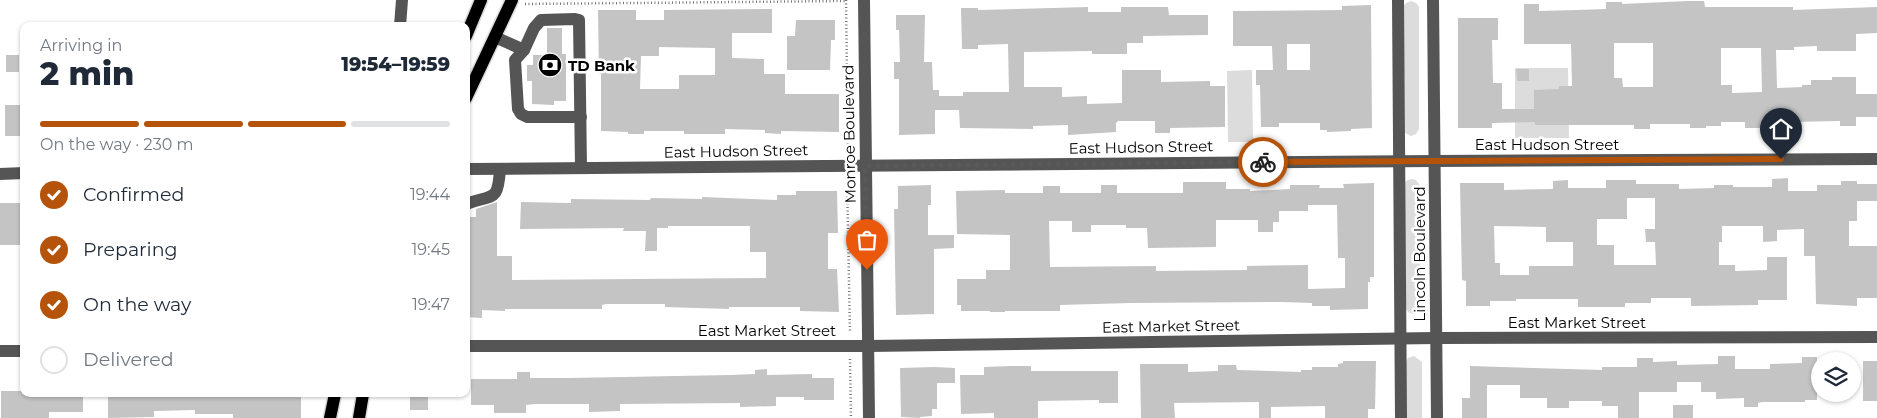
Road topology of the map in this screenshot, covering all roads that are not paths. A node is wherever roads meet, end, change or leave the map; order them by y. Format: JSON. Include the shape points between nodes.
{"nodes":[{"id":1,"x":402,"y":0,"type":"edge"},
{"id":2,"x":481,"y":0,"type":"edge"},
{"id":3,"x":512,"y":0,"type":"edge"},
{"id":4,"x":864,"y":0,"type":"edge"},
{"id":5,"x":1398,"y":0,"type":"edge"},
{"id":6,"x":1433,"y":0,"type":"edge"},
{"id":7,"x":400,"y":22,"type":"edge"},
{"id":8,"x":470,"y":26,"type":"edge"},
{"id":9,"x":494,"y":37,"type":"junction"},
{"id":10,"x":524,"y":50,"type":"junction"},
{"id":11,"x":470,"y":89,"type":"edge"},
{"id":12,"x":581,"y":117,"type":"junction"},
{"id":13,"x":1877,"y":159,"type":"edge"},
{"id":14,"x":1434,"y":160,"type":"junction"},
{"id":15,"x":1398,"y":161,"type":"junction"},
{"id":16,"x":865,"y":166,"type":"junction"},
{"id":17,"x":581,"y":168,"type":"junction"},
{"id":18,"x":470,"y":169,"type":"edge"},
{"id":19,"x":500,"y":169,"type":"junction"},
{"id":20,"x":0,"y":174,"type":"edge"},
{"id":21,"x":20,"y":174,"type":"edge"},
{"id":22,"x":470,"y":203,"type":"edge"},
{"id":23,"x":1877,"y":337,"type":"edge"},
{"id":24,"x":1436,"y":338,"type":"junction"},
{"id":25,"x":1400,"y":339,"type":"junction"},
{"id":26,"x":470,"y":346,"type":"edge"},
{"id":27,"x":868,"y":346,"type":"junction"},
{"id":28,"x":20,"y":350,"type":"edge"},
{"id":29,"x":0,"y":351,"type":"edge"},
{"id":30,"x":334,"y":397,"type":"edge"},
{"id":31,"x":362,"y":397,"type":"edge"},
{"id":32,"x":330,"y":418,"type":"edge"},
{"id":33,"x":359,"y":418,"type":"edge"},
{"id":34,"x":869,"y":418,"type":"edge"},
{"id":35,"x":1401,"y":418,"type":"edge"},
{"id":36,"x":1437,"y":418,"type":"edge"}],
"edges":[{"from":1,"to":7,"type":"street"},
{"from":2,"to":8,"type":"main road"},
{"from":3,"to":9,"type":"main road"},
{"from":4,"to":16,"type":"street","name":"Monroe Boulevard"},
{"from":5,"to":15,"type":"street","name":"Lincoln Boulevard"},
{"from":6,"to":14,"type":"street","name":"Lincoln Boulevard"},
{"from":9,"to":10,"type":"street"},
{"from":9,"to":11,"type":"main road"},
{"from":10,"to":12,"type":"street","via":[[515,60],[521,114],[527,117]]},
{"from":10,"to":12,"type":"street","via":[[541,20],[579,20]]},
{"from":12,"to":17,"type":"street"},
{"from":13,"to":14,"type":"street","name":"East Hudson Street"},
{"from":14,"to":15,"type":"street","name":"East Hudson Street"},
{"from":14,"to":24,"type":"street","name":"Lincoln Boulevard"},
{"from":15,"to":16,"type":"street","name":"East Hudson Street"},
{"from":15,"to":25,"type":"street","name":"Lincoln Boulevard"},
{"from":16,"to":17,"type":"street","name":"East Hudson Street"},
{"from":16,"to":27,"type":"street","name":"Monroe Boulevard"},
{"from":17,"to":19,"type":"street","name":"East Hudson Street"},
{"from":18,"to":19,"type":"street","name":"East Hudson Street"},
{"from":19,"to":22,"type":"street","via":[[499,184],[494,194]]},
{"from":20,"to":21,"type":"street"},
{"from":23,"to":24,"type":"street","name":"East Market Street"},
{"from":24,"to":25,"type":"street","name":"East Market Street"},
{"from":24,"to":36,"type":"street","name":"Lincoln Boulevard"},
{"from":25,"to":27,"type":"street","name":"East Market Street"},
{"from":25,"to":35,"type":"street","name":"Lincoln Boulevard"},
{"from":26,"to":27,"type":"street","name":"East Market Street"},
{"from":27,"to":34,"type":"street","name":"Monroe Boulevard"},
{"from":28,"to":29,"type":"street"},
{"from":30,"to":32,"type":"main road"},
{"from":31,"to":33,"type":"main road"}]}
